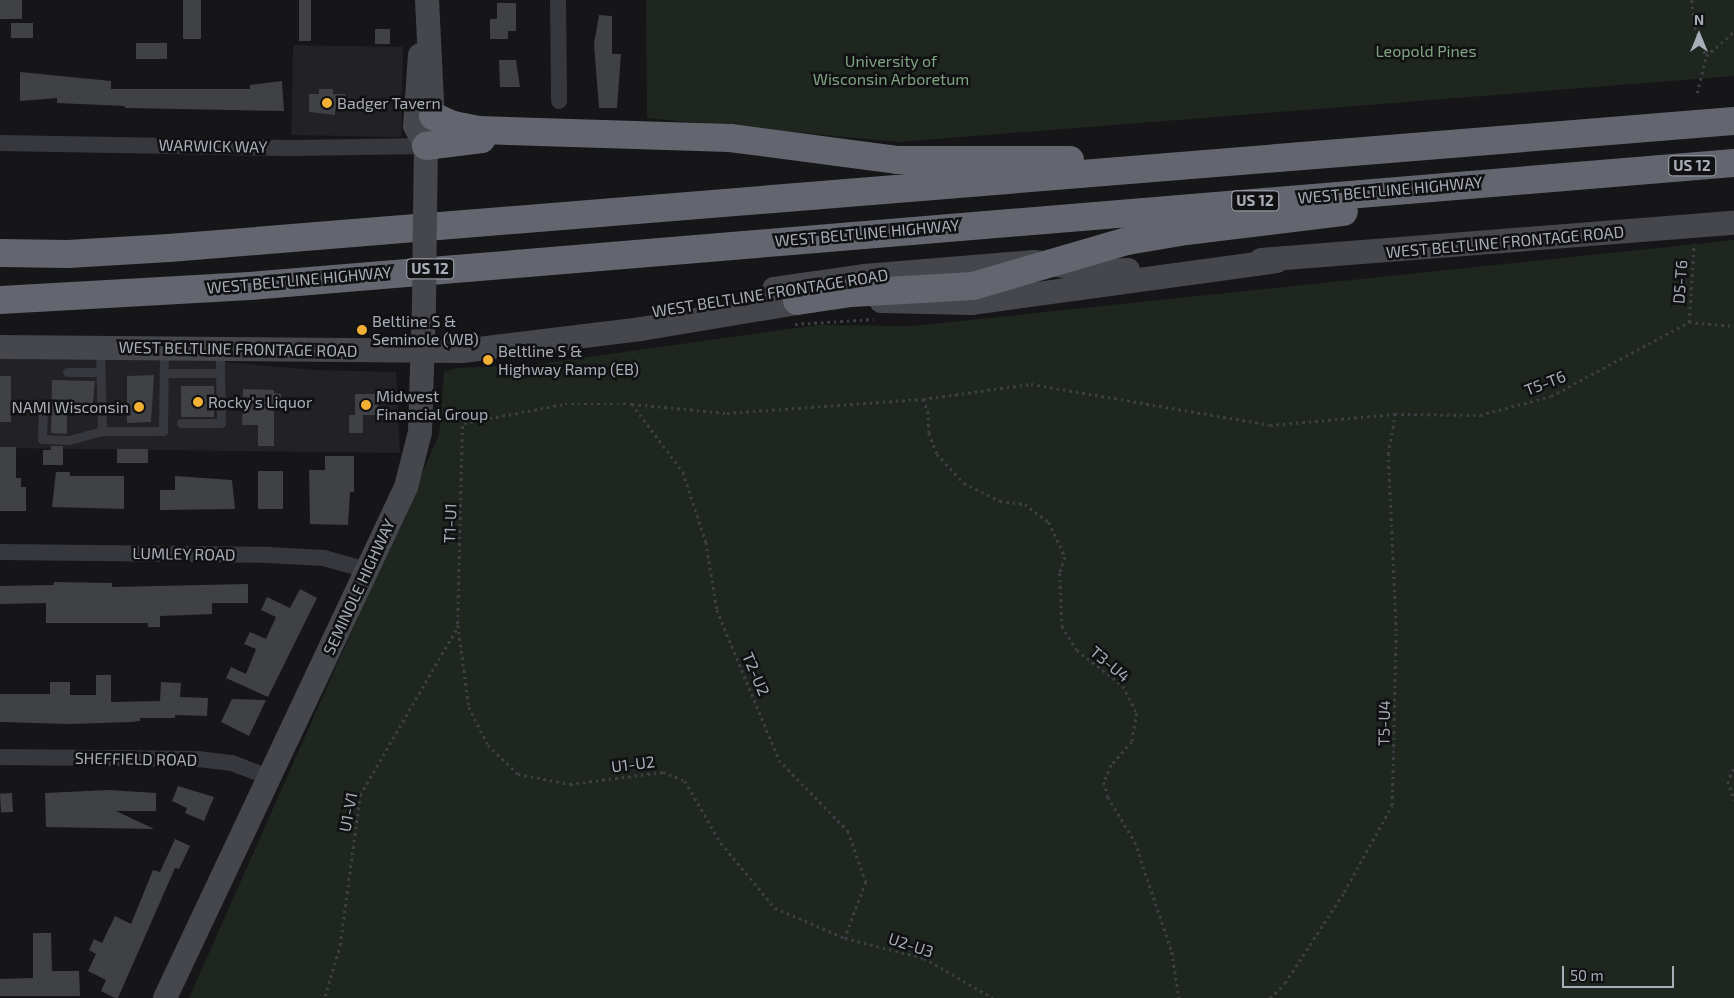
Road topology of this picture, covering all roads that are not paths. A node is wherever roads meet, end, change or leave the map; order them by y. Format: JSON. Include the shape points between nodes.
{"nodes":[{"id":1,"x":427,"y":0,"type":"edge"},
{"id":2,"x":558,"y":0,"type":"edge"},
{"id":3,"x":426,"y":37,"type":"junction"},
{"id":4,"x":559,"y":101,"type":"dead end"},
{"id":5,"x":433,"y":116,"type":"junction"},
{"id":6,"x":1734,"y":121,"type":"edge"},
{"id":7,"x":566,"y":135,"type":"junction"},
{"id":8,"x":0,"y":143,"type":"edge"},
{"id":9,"x":426,"y":146,"type":"junction"},
{"id":10,"x":1412,"y":150,"type":"junction"},
{"id":11,"x":1734,"y":162,"type":"edge"},
{"id":12,"x":1651,"y":169,"type":"junction"},
{"id":13,"x":1734,"y":223,"type":"edge"},
{"id":14,"x":0,"y":247,"type":"edge"},
{"id":15,"x":0,"y":253,"type":"edge"},
{"id":16,"x":68,"y":254,"type":"junction"},
{"id":17,"x":1276,"y":261,"type":"junction"},
{"id":18,"x":1054,"y":264,"type":"junction"},
{"id":19,"x":0,"y":300,"type":"edge"},
{"id":20,"x":794,"y":313,"type":"junction"},
{"id":21,"x":566,"y":337,"type":"junction"},
{"id":22,"x":0,"y":347,"type":"edge"},
{"id":23,"x":100,"y":348,"type":"junction"},
{"id":24,"x":164,"y":348,"type":"junction"},
{"id":25,"x":220,"y":348,"type":"junction"},
{"id":26,"x":423,"y":351,"type":"junction"},
{"id":27,"x":67,"y":372,"type":"dead end"},
{"id":28,"x":99,"y":372,"type":"junction"},
{"id":29,"x":164,"y":373,"type":"junction"},
{"id":30,"x":220,"y":373,"type":"junction"},
{"id":31,"x":43,"y":407,"type":"dead end"},
{"id":32,"x":181,"y":422,"type":"dead end"},
{"id":33,"x":102,"y":431,"type":"junction"},
{"id":34,"x":0,"y":552,"type":"edge"},
{"id":35,"x":366,"y":570,"type":"junction"},
{"id":36,"x":0,"y":757,"type":"edge"},
{"id":37,"x":269,"y":777,"type":"junction"},
{"id":38,"x":165,"y":998,"type":"edge"}],
"edges":[{"from":1,"to":3,"type":"street","name":"SEMINOLE HIGHWAY"},
{"from":2,"to":4,"type":"street"},
{"from":3,"to":5,"type":"street","name":"SEMINOLE HIGHWAY","via":[[432,69]]},
{"from":3,"to":9,"type":"street","name":"SEMINOLE HIGHWAY","via":[[418,66],[415,121],[417,132]]},
{"from":5,"to":7,"type":"highway","via":[[463,128]]},
{"from":5,"to":9,"type":"street","name":"SEMINOLE HIGHWAY"},
{"from":6,"to":10,"type":"highway","number":"US 12"},
{"from":7,"to":9,"type":"highway","via":[[458,140]]},
{"from":7,"to":10,"type":"highway","via":[[730,138],[825,152],[939,162]]},
{"from":8,"to":9,"type":"street","name":"WARWICK WAY","via":[[292,148]]},
{"from":9,"to":26,"type":"street","name":"SEMINOLE HIGHWAY","bridge":true},
{"from":10,"to":16,"type":"highway","number":"US 12"},
{"from":11,"to":12,"type":"highway","name":"WEST BELTLINE HIGHWAY","number":"US 12"},
{"from":12,"to":18,"type":"highway","via":[[1445,200],[1186,231],[1128,241]]},
{"from":12,"to":19,"type":"highway","name":"WEST BELTLINE HIGHWAY","number":"US 12","via":[[250,286]]},
{"from":13,"to":17,"type":"street","name":"WEST BELTLINE FRONTAGE ROAD"},
{"from":14,"to":16,"type":"highway"},
{"from":15,"to":16,"type":"highway","number":"US 12"},
{"from":17,"to":18,"type":"street","name":"WEST BELTLINE FRONTAGE ROAD","via":[[1238,260],[1102,271]]},
{"from":17,"to":20,"type":"street","name":"WEST BELTLINE FRONTAGE ROAD","via":[[971,303]]},
{"from":18,"to":20,"type":"highway","via":[[974,286],[852,293]]},
{"from":18,"to":21,"type":"street","name":"WEST BELTLINE FRONTAGE ROAD","via":[[1000,264],[835,279],[608,319]]},
{"from":20,"to":21,"type":"street","name":"WEST BELTLINE FRONTAGE ROAD"},
{"from":21,"to":26,"type":"street","name":"WEST BELTLINE FRONTAGE ROAD","via":[[462,351]]},
{"from":22,"to":23,"type":"street","name":"WEST BELTLINE FRONTAGE ROAD"},
{"from":23,"to":24,"type":"street","name":"WEST BELTLINE FRONTAGE ROAD"},
{"from":23,"to":28,"type":"lane"},
{"from":24,"to":25,"type":"street","name":"WEST BELTLINE FRONTAGE ROAD"},
{"from":24,"to":29,"type":"lane"},
{"from":25,"to":26,"type":"street","name":"WEST BELTLINE FRONTAGE ROAD"},
{"from":25,"to":30,"type":"lane"},
{"from":26,"to":35,"type":"street","name":"SEMINOLE HIGHWAY","via":[[420,432],[415,457],[406,487]]},
{"from":27,"to":28,"type":"lane"},
{"from":28,"to":33,"type":"lane"},
{"from":29,"to":30,"type":"lane"},
{"from":29,"to":33,"type":"lane","via":[[163,431]]},
{"from":30,"to":32,"type":"lane","via":[[221,423]]},
{"from":31,"to":33,"type":"lane","via":[[42,439],[69,440]]},
{"from":34,"to":35,"type":"street","name":"LUMLEY ROAD","via":[[268,555],[324,558]]},
{"from":35,"to":37,"type":"street","name":"SEMINOLE HIGHWAY"},
{"from":36,"to":37,"type":"street","name":"SHEFFIELD ROAD","via":[[198,759],[232,763]]},
{"from":37,"to":38,"type":"street","name":"SEMINOLE HIGHWAY"}]}
